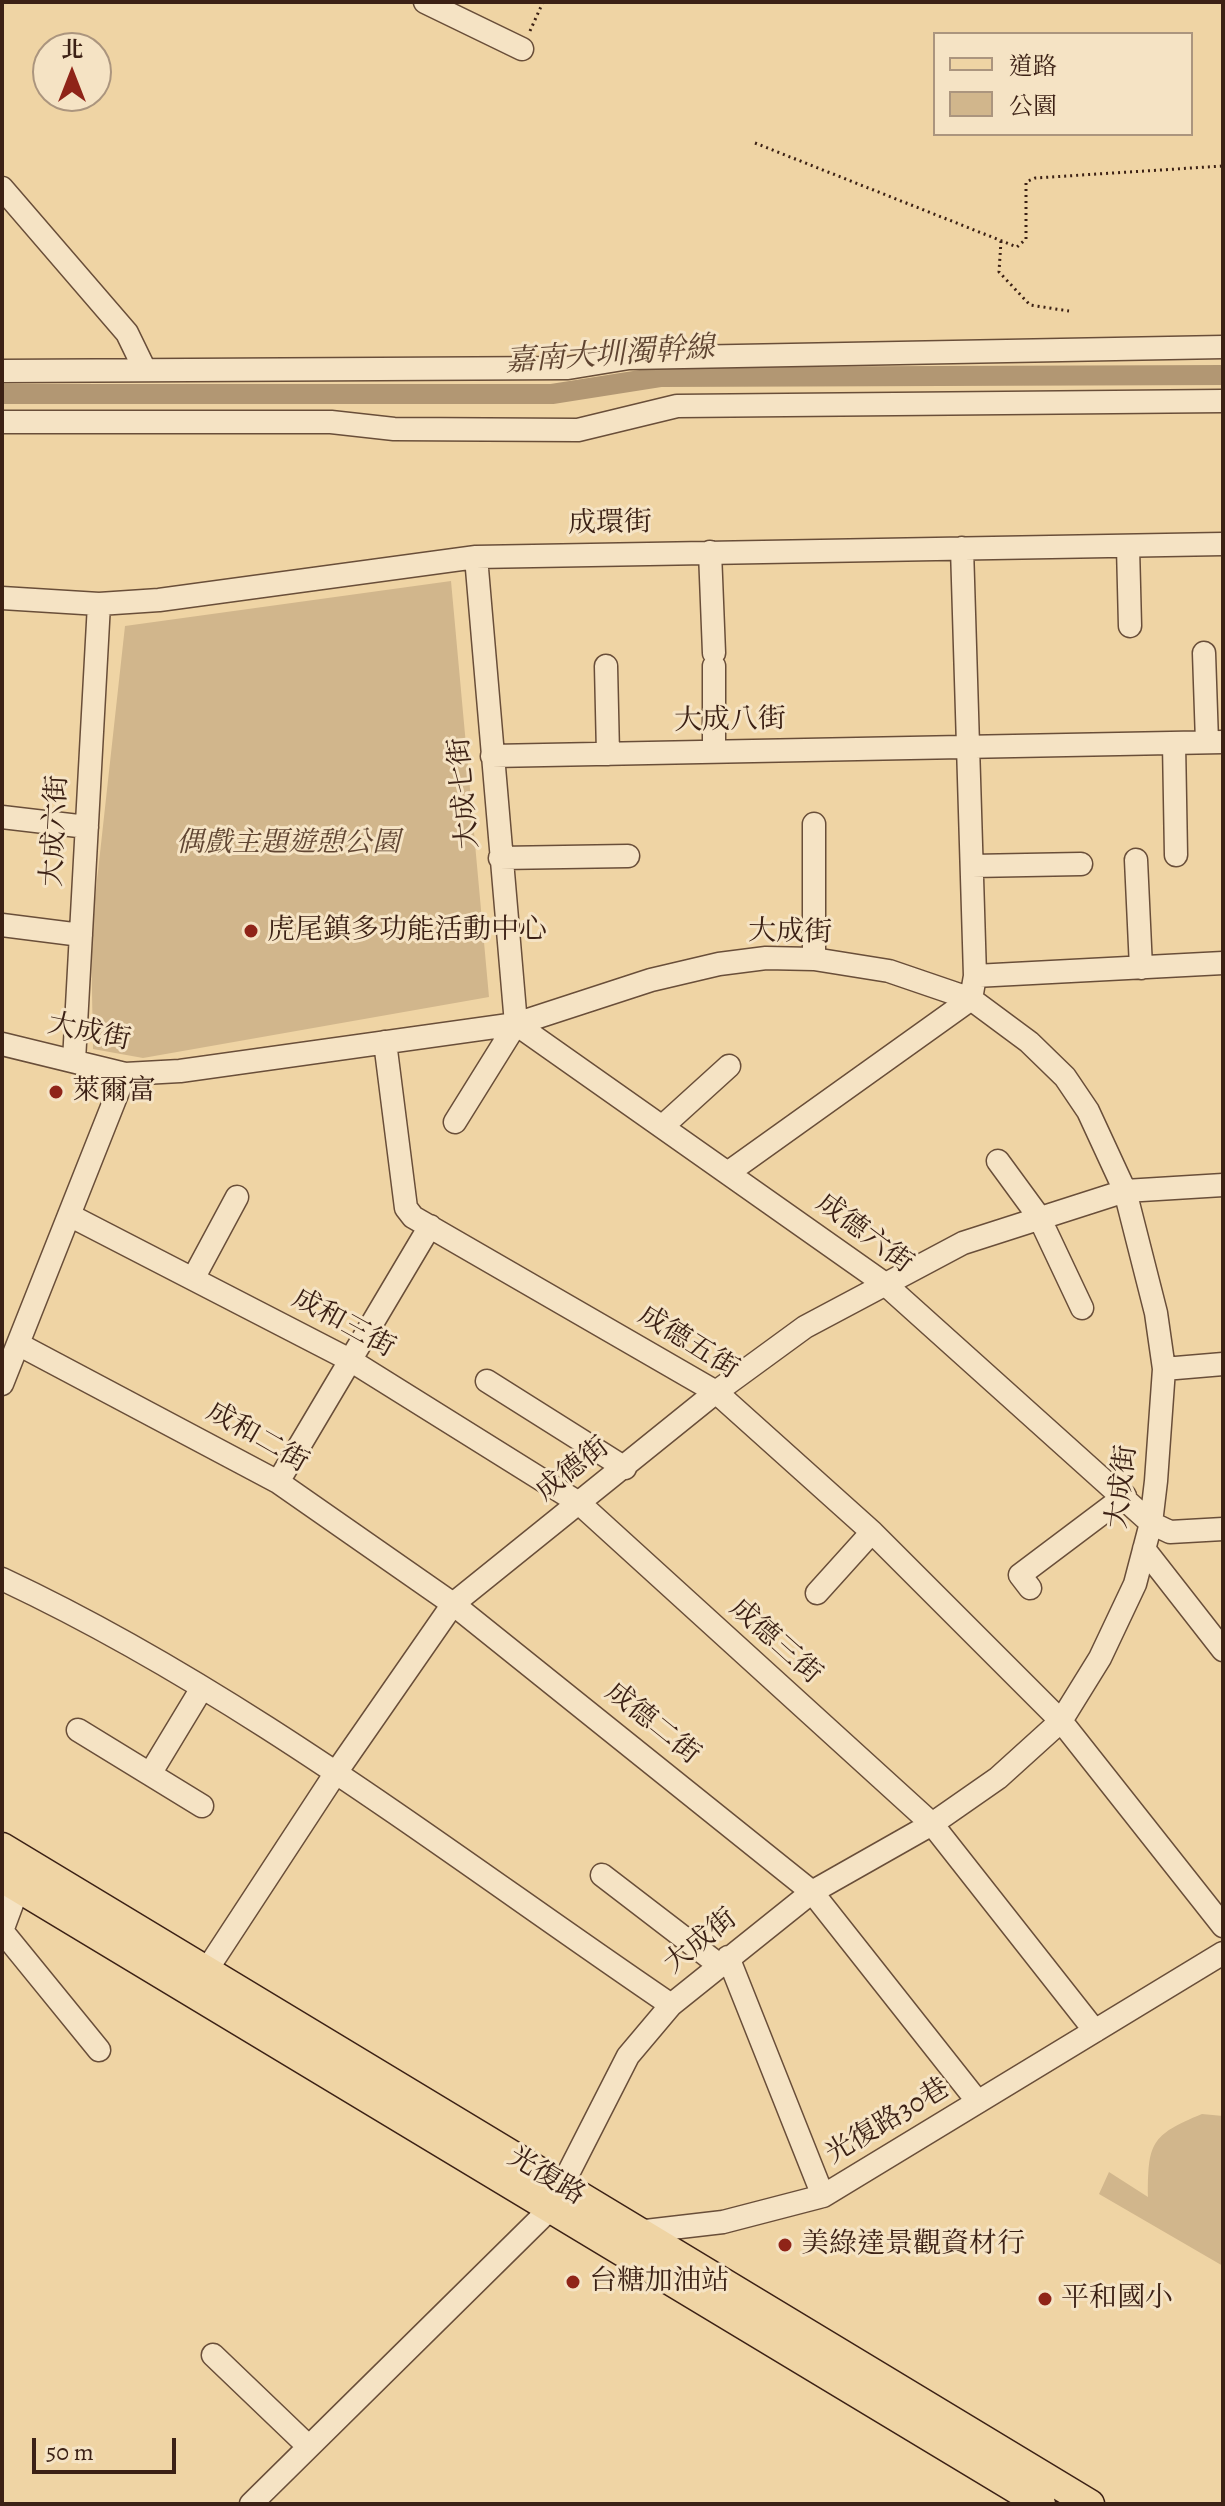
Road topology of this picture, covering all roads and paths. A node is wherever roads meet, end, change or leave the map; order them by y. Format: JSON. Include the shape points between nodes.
{"nodes":[{"id":1,"x":425,"y":2,"type":"edge"},
{"id":2,"x":543,"y":2,"type":"edge"},
{"id":3,"x":522,"y":49,"type":"joint"},
{"id":4,"x":755,"y":143,"type":"dead end"},
{"id":5,"x":1223,"y":166,"type":"edge"},
{"id":6,"x":2,"y":188,"type":"edge"},
{"id":7,"x":1001,"y":241,"type":"junction"},
{"id":8,"x":1069,"y":311,"type":"dead end"},
{"id":9,"x":1223,"y":347,"type":"edge"},
{"id":10,"x":144,"y":368,"type":"junction"},
{"id":11,"x":2,"y":371,"type":"edge"},
{"id":12,"x":1223,"y":401,"type":"edge"},
{"id":13,"x":2,"y":422,"type":"edge"},
{"id":14,"x":1223,"y":544,"type":"edge"},
{"id":15,"x":1128,"y":547,"type":"junction"},
{"id":16,"x":962,"y":548,"type":"junction"},
{"id":17,"x":710,"y":552,"type":"junction"},
{"id":18,"x":476,"y":557,"type":"junction"},
{"id":19,"x":2,"y":598,"type":"edge"},
{"id":20,"x":99,"y":604,"type":"junction"},
{"id":21,"x":1130,"y":626,"type":"dead end"},
{"id":22,"x":1204,"y":653,"type":"dead end"},
{"id":23,"x":606,"y":666,"type":"dead end"},
{"id":24,"x":1215,"y":742,"type":"edge"},
{"id":25,"x":1174,"y":743,"type":"junction"},
{"id":26,"x":969,"y":747,"type":"junction"},
{"id":27,"x":714,"y":751,"type":"junction"},
{"id":28,"x":608,"y":754,"type":"junction"},
{"id":29,"x":492,"y":756,"type":"junction"},
{"id":30,"x":2,"y":817,"type":"edge"},
{"id":31,"x":814,"y":824,"type":"dead end"},
{"id":32,"x":87,"y":827,"type":"junction"},
{"id":33,"x":1176,"y":855,"type":"dead end"},
{"id":34,"x":628,"y":856,"type":"dead end"},
{"id":35,"x":500,"y":858,"type":"junction"},
{"id":36,"x":1136,"y":860,"type":"dead end"},
{"id":37,"x":1081,"y":864,"type":"dead end"},
{"id":38,"x":972,"y":866,"type":"junction"},
{"id":39,"x":2,"y":925,"type":"edge"},
{"id":40,"x":81,"y":935,"type":"junction"},
{"id":41,"x":814,"y":959,"type":"junction"},
{"id":42,"x":1223,"y":963,"type":"edge"},
{"id":43,"x":1141,"y":968,"type":"junction"},
{"id":44,"x":975,"y":976,"type":"junction"},
{"id":45,"x":971,"y":999,"type":"junction"},
{"id":46,"x":516,"y":1024,"type":"junction"},
{"id":47,"x":385,"y":1042,"type":"junction"},
{"id":48,"x":2,"y":1044,"type":"edge"},
{"id":49,"x":74,"y":1061,"type":"junction"},
{"id":50,"x":729,"y":1066,"type":"dead end"},
{"id":51,"x":125,"y":1074,"type":"junction"},
{"id":52,"x":455,"y":1122,"type":"dead end"},
{"id":53,"x":664,"y":1125,"type":"junction"},
{"id":54,"x":998,"y":1161,"type":"dead end"},
{"id":55,"x":729,"y":1172,"type":"junction"},
{"id":56,"x":1223,"y":1185,"type":"edge"},
{"id":57,"x":1125,"y":1191,"type":"junction"},
{"id":58,"x":237,"y":1197,"type":"dead end"},
{"id":59,"x":69,"y":1215,"type":"junction"},
{"id":60,"x":1039,"y":1217,"type":"junction"},
{"id":61,"x":430,"y":1226,"type":"junction"},
{"id":62,"x":194,"y":1277,"type":"junction"},
{"id":63,"x":885,"y":1284,"type":"junction"},
{"id":64,"x":1082,"y":1308,"type":"dead end"},
{"id":65,"x":18,"y":1344,"type":"junction"},
{"id":66,"x":350,"y":1360,"type":"junction"},
{"id":67,"x":1223,"y":1364,"type":"edge"},
{"id":68,"x":1164,"y":1369,"type":"junction"},
{"id":69,"x":487,"y":1381,"type":"dead end"},
{"id":70,"x":2,"y":1384,"type":"edge"},
{"id":71,"x":716,"y":1392,"type":"junction"},
{"id":72,"x":625,"y":1468,"type":"junction"},
{"id":73,"x":278,"y":1482,"type":"junction"},
{"id":74,"x":1125,"y":1496,"type":"junction"},
{"id":75,"x":579,"y":1503,"type":"junction"},
{"id":76,"x":1151,"y":1523,"type":"junction"},
{"id":77,"x":1223,"y":1529,"type":"edge"},
{"id":78,"x":872,"y":1532,"type":"junction"},
{"id":79,"x":1144,"y":1549,"type":"junction"},
{"id":80,"x":2,"y":1579,"type":"edge"},
{"id":81,"x":1030,"y":1588,"type":"dead end"},
{"id":82,"x":817,"y":1593,"type":"dead end"},
{"id":83,"x":453,"y":1604,"type":"junction"},
{"id":84,"x":1223,"y":1650,"type":"edge"},
{"id":85,"x":202,"y":1688,"type":"junction"},
{"id":86,"x":1061,"y":1721,"type":"junction"},
{"id":87,"x":78,"y":1730,"type":"dead end"},
{"id":88,"x":150,"y":1774,"type":"junction"},
{"id":89,"x":335,"y":1774,"type":"junction"},
{"id":90,"x":202,"y":1806,"type":"dead end"},
{"id":91,"x":932,"y":1824,"type":"junction"},
{"id":92,"x":2,"y":1847,"type":"edge"},
{"id":93,"x":602,"y":1875,"type":"dead end"},
{"id":94,"x":10,"y":1883,"type":"edge"},
{"id":95,"x":812,"y":1892,"type":"junction"},
{"id":96,"x":1223,"y":1926,"type":"edge"},
{"id":97,"x":2,"y":1931,"type":"edge"},
{"id":98,"x":1223,"y":1953,"type":"edge"},
{"id":99,"x":723,"y":1960,"type":"junction"},
{"id":100,"x":206,"y":1971,"type":"junction"},
{"id":101,"x":671,"y":2005,"type":"junction"},
{"id":102,"x":1095,"y":2031,"type":"junction"},
{"id":103,"x":99,"y":2050,"type":"dead end"},
{"id":104,"x":978,"y":2102,"type":"junction"},
{"id":105,"x":823,"y":2196,"type":"junction"},
{"id":106,"x":556,"y":2198,"type":"junction"},
{"id":107,"x":642,"y":2233,"type":"junction"},
{"id":108,"x":213,"y":2355,"type":"dead end"},
{"id":109,"x":308,"y":2446,"type":"junction"},
{"id":110,"x":251,"y":2504,"type":"edge"},
{"id":111,"x":1041,"y":2504,"type":"edge"},
{"id":112,"x":1090,"y":2504,"type":"edge"}],
"edges":[{"from":1,"to":3,"type":"street"},
{"from":2,"to":3,"type":"path"},
{"from":4,"to":7,"type":"path"},
{"from":5,"to":7,"type":"path","via":[[1035,178],[1026,182],[1026,239],[1017,247]]},
{"from":6,"to":10,"type":"street","via":[[127,333]]},
{"from":7,"to":8,"type":"path","via":[[999,272],[1030,305]]},
{"from":9,"to":10,"type":"street","via":[[629,358],[568,368]]},
{"from":10,"to":11,"type":"street"},
{"from":12,"to":13,"type":"street","via":[[677,406],[578,430],[394,429],[331,422]]},
{"from":14,"to":15,"type":"street","name":"成環街"},
{"from":15,"to":16,"type":"street","name":"成環街"},
{"from":15,"to":21,"type":"street"},
{"from":16,"to":17,"type":"street","name":"成環街"},
{"from":16,"to":26,"type":"street"},
{"from":17,"to":18,"type":"street","name":"成環街"},
{"from":17,"to":27,"type":"street"},
{"from":18,"to":20,"type":"street","name":"成環街"},
{"from":18,"to":29,"type":"street","name":"大成七街"},
{"from":19,"to":20,"type":"street","name":"成環街"},
{"from":20,"to":32,"type":"street","name":"大成六街"},
{"from":22,"to":24,"type":"street"},
{"from":23,"to":28,"type":"street"},
{"from":24,"to":25,"type":"street","name":"大成八街"},
{"from":25,"to":26,"type":"street","name":"大成八街"},
{"from":25,"to":33,"type":"street"},
{"from":26,"to":27,"type":"street","name":"大成八街"},
{"from":26,"to":38,"type":"street"},
{"from":27,"to":28,"type":"street","name":"大成八街"},
{"from":28,"to":29,"type":"street","name":"大成八街"},
{"from":29,"to":35,"type":"street","name":"大成七街"},
{"from":30,"to":32,"type":"street"},
{"from":31,"to":41,"type":"street"},
{"from":32,"to":40,"type":"street","name":"大成六街"},
{"from":34,"to":35,"type":"street"},
{"from":35,"to":46,"type":"street","name":"大成七街"},
{"from":36,"to":43,"type":"street"},
{"from":37,"to":38,"type":"street"},
{"from":38,"to":44,"type":"street"},
{"from":39,"to":40,"type":"street"},
{"from":40,"to":49,"type":"street","name":"大成六街"},
{"from":41,"to":45,"type":"street","name":"大成街","via":[[889,971]]},
{"from":41,"to":46,"type":"street","name":"大成街","via":[[719,964]]},
{"from":42,"to":43,"type":"street"},
{"from":43,"to":44,"type":"street"},
{"from":44,"to":45,"type":"street"},
{"from":45,"to":55,"type":"street"},
{"from":45,"to":57,"type":"street","name":"大成街","via":[[1065,1077],[1088,1111]]},
{"from":46,"to":47,"type":"street","name":"大成街"},
{"from":46,"to":52,"type":"street"},
{"from":46,"to":53,"type":"street","name":"成德六街"},
{"from":47,"to":51,"type":"street","name":"大成街"},
{"from":47,"to":61,"type":"street","name":"成德五街","via":[[406,1208]]},
{"from":48,"to":49,"type":"street","name":"大成街"},
{"from":49,"to":51,"type":"street","name":"大成街"},
{"from":50,"to":53,"type":"street"},
{"from":51,"to":59,"type":"street"},
{"from":53,"to":55,"type":"street","name":"成德六街"},
{"from":54,"to":60,"type":"street"},
{"from":55,"to":63,"type":"street","name":"成德六街"},
{"from":56,"to":57,"type":"street","name":"成德街"},
{"from":57,"to":60,"type":"street","name":"成德街"},
{"from":57,"to":68,"type":"street","name":"大成街","via":[[1156,1313]]},
{"from":58,"to":62,"type":"street"},
{"from":59,"to":62,"type":"street","name":"成和三街"},
{"from":59,"to":65,"type":"street"},
{"from":60,"to":63,"type":"street","name":"成德街","via":[[963,1243]]},
{"from":60,"to":64,"type":"street"},
{"from":61,"to":66,"type":"street"},
{"from":61,"to":71,"type":"street","name":"成德五街"},
{"from":62,"to":66,"type":"street","name":"成和三街"},
{"from":63,"to":71,"type":"street","name":"成德街","via":[[805,1327]]},
{"from":63,"to":74,"type":"street","name":"成德六街"},
{"from":65,"to":70,"type":"street"},
{"from":65,"to":73,"type":"street","name":"成和二街"},
{"from":66,"to":73,"type":"street"},
{"from":66,"to":75,"type":"street","name":"成和三街"},
{"from":67,"to":68,"type":"street"},
{"from":68,"to":76,"type":"street","name":"大成街"},
{"from":69,"to":72,"type":"street"},
{"from":71,"to":72,"type":"street","name":"成德街"},
{"from":71,"to":78,"type":"street","name":"成德五街"},
{"from":72,"to":75,"type":"street","name":"成德街"},
{"from":73,"to":83,"type":"street","name":"成和二街"},
{"from":74,"to":76,"type":"street","name":"成德六街"},
{"from":74,"to":81,"type":"street","via":[[1020,1575]]},
{"from":75,"to":83,"type":"street","name":"成德街"},
{"from":75,"to":91,"type":"street","name":"成德三街"},
{"from":76,"to":77,"type":"street","via":[[1170,1532]]},
{"from":76,"to":79,"type":"street","name":"大成街"},
{"from":78,"to":82,"type":"street"},
{"from":78,"to":86,"type":"street","name":"成德五街"},
{"from":79,"to":84,"type":"street","name":"大成街"},
{"from":79,"to":86,"type":"street","name":"大成街","via":[[1135,1584],[1100,1658]]},
{"from":80,"to":85,"type":"street","via":[[85,1617]]},
{"from":83,"to":89,"type":"street","name":"成德街"},
{"from":83,"to":95,"type":"street","name":"成德二街"},
{"from":85,"to":88,"type":"street"},
{"from":85,"to":89,"type":"street"},
{"from":86,"to":91,"type":"street","name":"大成街","via":[[998,1778]]},
{"from":86,"to":96,"type":"street","name":"成德五街"},
{"from":87,"to":88,"type":"street"},
{"from":88,"to":90,"type":"street"},
{"from":89,"to":100,"type":"street","name":"成德街"},
{"from":89,"to":101,"type":"street"},
{"from":91,"to":95,"type":"street","name":"大成街"},
{"from":91,"to":102,"type":"street","name":"成德三街"},
{"from":92,"to":100,"type":"main road","name":"光復路"},
{"from":93,"to":99,"type":"street"},
{"from":94,"to":97,"type":"street"},
{"from":94,"to":106,"type":"main road","name":"光復路"},
{"from":95,"to":99,"type":"street","name":"大成街"},
{"from":95,"to":104,"type":"street","name":"成德二街"},
{"from":97,"to":103,"type":"street"},
{"from":98,"to":102,"type":"street","name":"光復路30巷"},
{"from":99,"to":101,"type":"street","name":"大成街"},
{"from":99,"to":105,"type":"street"},
{"from":100,"to":106,"type":"main road","name":"光復路"},
{"from":101,"to":106,"type":"street","name":"大成街","via":[[628,2056]]},
{"from":102,"to":104,"type":"street","name":"光復路30巷"},
{"from":104,"to":105,"type":"street","name":"光復路30巷"},
{"from":105,"to":107,"type":"street","name":"光復路30巷","via":[[723,2222]]},
{"from":106,"to":107,"type":"main road","name":"光復路"},
{"from":106,"to":109,"type":"street","name":"大成街"},
{"from":106,"to":111,"type":"main road","name":"光復路"},
{"from":107,"to":112,"type":"main road","name":"光復路"},
{"from":108,"to":109,"type":"street"},
{"from":109,"to":110,"type":"street","name":"大成街"}]}
